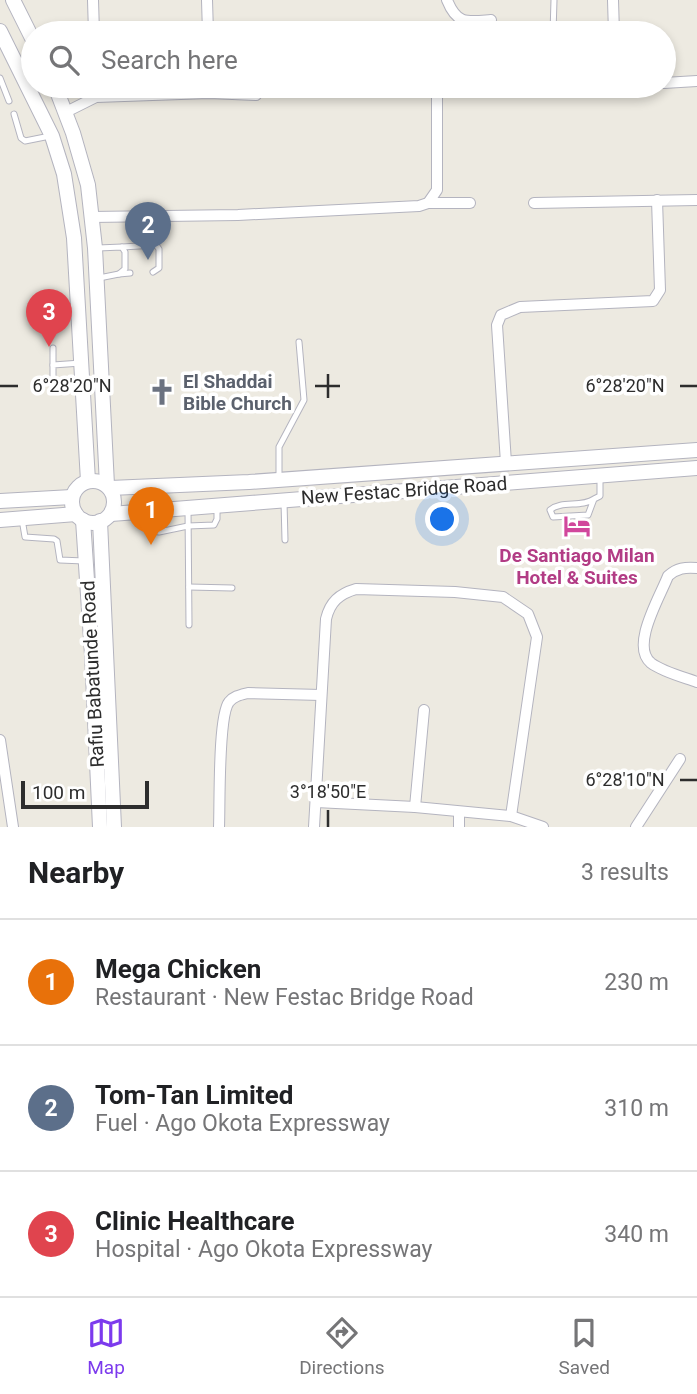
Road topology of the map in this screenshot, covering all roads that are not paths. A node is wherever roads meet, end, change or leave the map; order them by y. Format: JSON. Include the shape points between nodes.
{"nodes":[{"id":1,"x":13,"y":0,"type":"edge"},
{"id":2,"x":93,"y":0,"type":"edge"},
{"id":3,"x":207,"y":0,"type":"edge"},
{"id":4,"x":447,"y":0,"type":"edge"},
{"id":5,"x":554,"y":0,"type":"edge"},
{"id":6,"x":613,"y":0,"type":"edge"},
{"id":7,"x":491,"y":20,"type":"dead end"},
{"id":8,"x":24,"y":21,"type":"edge"},
{"id":9,"x":94,"y":21,"type":"edge"},
{"id":10,"x":208,"y":21,"type":"edge"},
{"id":11,"x":464,"y":21,"type":"edge"},
{"id":12,"x":479,"y":21,"type":"edge"},
{"id":13,"x":553,"y":21,"type":"edge"},
{"id":14,"x":614,"y":21,"type":"edge"},
{"id":15,"x":0,"y":31,"type":"edge"},
{"id":16,"x":4,"y":48,"type":"edge"},
{"id":17,"x":0,"y":78,"type":"edge"},
{"id":18,"x":21,"y":79,"type":"edge"},
{"id":19,"x":697,"y":81,"type":"edge"},
{"id":20,"x":676,"y":82,"type":"edge"},
{"id":21,"x":32,"y":98,"type":"edge"},
{"id":22,"x":60,"y":98,"type":"edge"},
{"id":23,"x":87,"y":98,"type":"edge"},
{"id":24,"x":438,"y":98,"type":"edge"},
{"id":25,"x":9,"y":101,"type":"dead end"},
{"id":26,"x":66,"y":112,"type":"junction"},
{"id":27,"x":14,"y":114,"type":"dead end"},
{"id":28,"x":52,"y":135,"type":"junction"},
{"id":29,"x":657,"y":200,"type":"junction"},
{"id":30,"x":697,"y":200,"type":"edge"},
{"id":31,"x":428,"y":203,"type":"junction"},
{"id":32,"x":470,"y":203,"type":"dead end"},
{"id":33,"x":534,"y":203,"type":"dead end"},
{"id":34,"x":91,"y":217,"type":"junction"},
{"id":35,"x":122,"y":247,"type":"junction"},
{"id":36,"x":94,"y":248,"type":"junction"},
{"id":37,"x":153,"y":272,"type":"dead end"},
{"id":38,"x":130,"y":273,"type":"dead end"},
{"id":39,"x":119,"y":274,"type":"junction"},
{"id":40,"x":96,"y":278,"type":"junction"},
{"id":41,"x":299,"y":342,"type":"dead end"},
{"id":42,"x":52,"y":348,"type":"dead end"},
{"id":43,"x":81,"y":363,"type":"junction"},
{"id":44,"x":53,"y":365,"type":"junction"},
{"id":45,"x":82,"y":386,"type":"junction"},
{"id":46,"x":697,"y":450,"type":"edge"},
{"id":47,"x":554,"y":460,"type":"junction"},
{"id":48,"x":506,"y":463,"type":"junction"},
{"id":49,"x":697,"y":468,"type":"edge"},
{"id":50,"x":600,"y":475,"type":"junction"},
{"id":51,"x":554,"y":478,"type":"junction"},
{"id":52,"x":279,"y":479,"type":"junction"},
{"id":53,"x":88,"y":481,"type":"junction"},
{"id":54,"x":108,"y":487,"type":"junction"},
{"id":55,"x":72,"y":497,"type":"junction"},
{"id":56,"x":284,"y":499,"type":"junction"},
{"id":57,"x":594,"y":499,"type":"junction"},
{"id":58,"x":0,"y":501,"type":"edge"},
{"id":59,"x":217,"y":504,"type":"junction"},
{"id":60,"x":188,"y":506,"type":"junction"},
{"id":61,"x":144,"y":510,"type":"junction"},
{"id":62,"x":79,"y":517,"type":"junction"},
{"id":63,"x":105,"y":518,"type":"junction"},
{"id":64,"x":22,"y":519,"type":"junction"},
{"id":65,"x":0,"y":520,"type":"edge"},
{"id":66,"x":188,"y":526,"type":"junction"},
{"id":67,"x":285,"y":540,"type":"dead end"},
{"id":68,"x":86,"y":561,"type":"junction"},
{"id":69,"x":697,"y":568,"type":"edge"},
{"id":70,"x":189,"y":587,"type":"junction"},
{"id":71,"x":232,"y":588,"type":"dead end"},
{"id":72,"x":189,"y":625,"type":"dead end"},
{"id":73,"x":697,"y":682,"type":"edge"},
{"id":74,"x":321,"y":695,"type":"junction"},
{"id":75,"x":424,"y":710,"type":"dead end"},
{"id":76,"x":0,"y":740,"type":"edge"},
{"id":77,"x":680,"y":759,"type":"dead end"},
{"id":78,"x":3,"y":771,"type":"edge"},
{"id":79,"x":316,"y":802,"type":"junction"},
{"id":80,"x":415,"y":807,"type":"junction"},
{"id":81,"x":459,"y":812,"type":"junction"},
{"id":82,"x":511,"y":816,"type":"junction"},
{"id":83,"x":13,"y":827,"type":"edge"},
{"id":84,"x":100,"y":827,"type":"edge"},
{"id":85,"x":114,"y":827,"type":"edge"},
{"id":86,"x":219,"y":827,"type":"edge"},
{"id":87,"x":314,"y":827,"type":"edge"},
{"id":88,"x":459,"y":827,"type":"edge"},
{"id":89,"x":543,"y":827,"type":"edge"},
{"id":90,"x":636,"y":827,"type":"edge"}],
"edges":[{"from":1,"to":8,"type":"main road"},
{"from":2,"to":9,"type":"street"},
{"from":3,"to":10,"type":"street"},
{"from":4,"to":11,"type":"street","via":[[454,16]]},
{"from":5,"to":13,"type":"lane"},
{"from":6,"to":14,"type":"street"},
{"from":7,"to":12,"type":"street"},
{"from":15,"to":16,"type":"main road"},
{"from":16,"to":18,"type":"main road"},
{"from":17,"to":25,"type":"lane"},
{"from":19,"to":20,"type":"street"},
{"from":21,"to":28,"type":"main road"},
{"from":22,"to":26,"type":"main road"},
{"from":23,"to":26,"type":"street"},
{"from":24,"to":31,"type":"street","via":[[438,182]]},
{"from":26,"to":34,"type":"main road","via":[[82,162]]},
{"from":27,"to":28,"type":"lane","via":[[25,141]]},
{"from":28,"to":43,"type":"main road","via":[[70,206]]},
{"from":29,"to":30,"type":"street"},
{"from":29,"to":33,"type":"street"},
{"from":29,"to":48,"type":"street","via":[[660,290],[653,301],[520,307],[501,314],[496,325]]},
{"from":31,"to":32,"type":"street"},
{"from":31,"to":34,"type":"street","via":[[238,215]]},
{"from":34,"to":36,"type":"main road"},
{"from":35,"to":36,"type":"lane"},
{"from":35,"to":37,"type":"lane","via":[[156,246],[159,268]]},
{"from":35,"to":39,"type":"lane","via":[[125,270]]},
{"from":36,"to":40,"type":"main road"},
{"from":38,"to":39,"type":"lane"},
{"from":39,"to":40,"type":"lane"},
{"from":40,"to":54,"type":"main road"},
{"from":41,"to":52,"type":"lane","via":[[304,400],[279,447]]},
{"from":42,"to":44,"type":"lane"},
{"from":43,"to":44,"type":"lane"},
{"from":43,"to":45,"type":"main road"},
{"from":44,"to":45,"type":"lane","via":[[54,386]]},
{"from":45,"to":53,"type":"main road"},
{"from":46,"to":47,"type":"main road"},
{"from":47,"to":48,"type":"main road"},
{"from":47,"to":51,"type":"main road"},
{"from":48,"to":52,"type":"main road"},
{"from":49,"to":50,"type":"main road","name":"New Festac Bridge Road"},
{"from":50,"to":51,"type":"main road","name":"New Festac Bridge Road"},
{"from":50,"to":57,"type":"lane","via":[[600,496]]},
{"from":51,"to":56,"type":"main road","name":"New Festac Bridge Road"},
{"from":52,"to":54,"type":"main road"},
{"from":53,"to":54,"type":"main road"},
{"from":53,"to":55,"type":"main road","via":[[75,489]]},
{"from":54,"to":63,"type":"main road","via":[[114,505]]},
{"from":55,"to":58,"type":"main road"},
{"from":55,"to":62,"type":"main road"},
{"from":56,"to":59,"type":"main road","name":"New Festac Bridge Road"},
{"from":56,"to":67,"type":"lane"},
{"from":57,"to":57,"type":"lane","via":[[589,503],[550,510],[553,517],[588,515]]},
{"from":59,"to":60,"type":"main road","name":"New Festac Bridge Road"},
{"from":59,"to":66,"type":"lane","via":[[214,524]]},
{"from":60,"to":61,"type":"main road","name":"New Festac Bridge Road"},
{"from":60,"to":66,"type":"lane"},
{"from":61,"to":63,"type":"main road","name":"New Festac Bridge Road"},
{"from":61,"to":66,"type":"lane","via":[[147,530],[153,533]]},
{"from":62,"to":63,"type":"main road"},
{"from":62,"to":64,"type":"main road"},
{"from":62,"to":68,"type":"main road","name":"Rafiu Babatunde Road"},
{"from":63,"to":85,"type":"main road","name":"Rafiu Babatunde Road"},
{"from":64,"to":65,"type":"main road"},
{"from":64,"to":68,"type":"lane","via":[[25,537],[57,541],[60,560]]},
{"from":66,"to":70,"type":"lane"},
{"from":68,"to":84,"type":"main road","name":"Rafiu Babatunde Road"},
{"from":69,"to":73,"type":"street","via":[[684,567],[668,576],[643,641],[644,655],[653,664]]},
{"from":70,"to":71,"type":"lane"},
{"from":70,"to":72,"type":"lane"},
{"from":74,"to":79,"type":"street"},
{"from":74,"to":82,"type":"street","via":[[326,619],[329,607],[345,592],[455,592],[503,597],[516,604],[528,614],[537,637]]},
{"from":74,"to":86,"type":"street","via":[[248,694],[229,702],[222,720]]},
{"from":75,"to":80,"type":"street"},
{"from":76,"to":78,"type":"street"},
{"from":77,"to":90,"type":"street"},
{"from":78,"to":83,"type":"street"},
{"from":79,"to":80,"type":"street"},
{"from":79,"to":87,"type":"street"},
{"from":80,"to":81,"type":"street"},
{"from":81,"to":82,"type":"street"},
{"from":81,"to":88,"type":"street"},
{"from":82,"to":89,"type":"street"}]}
